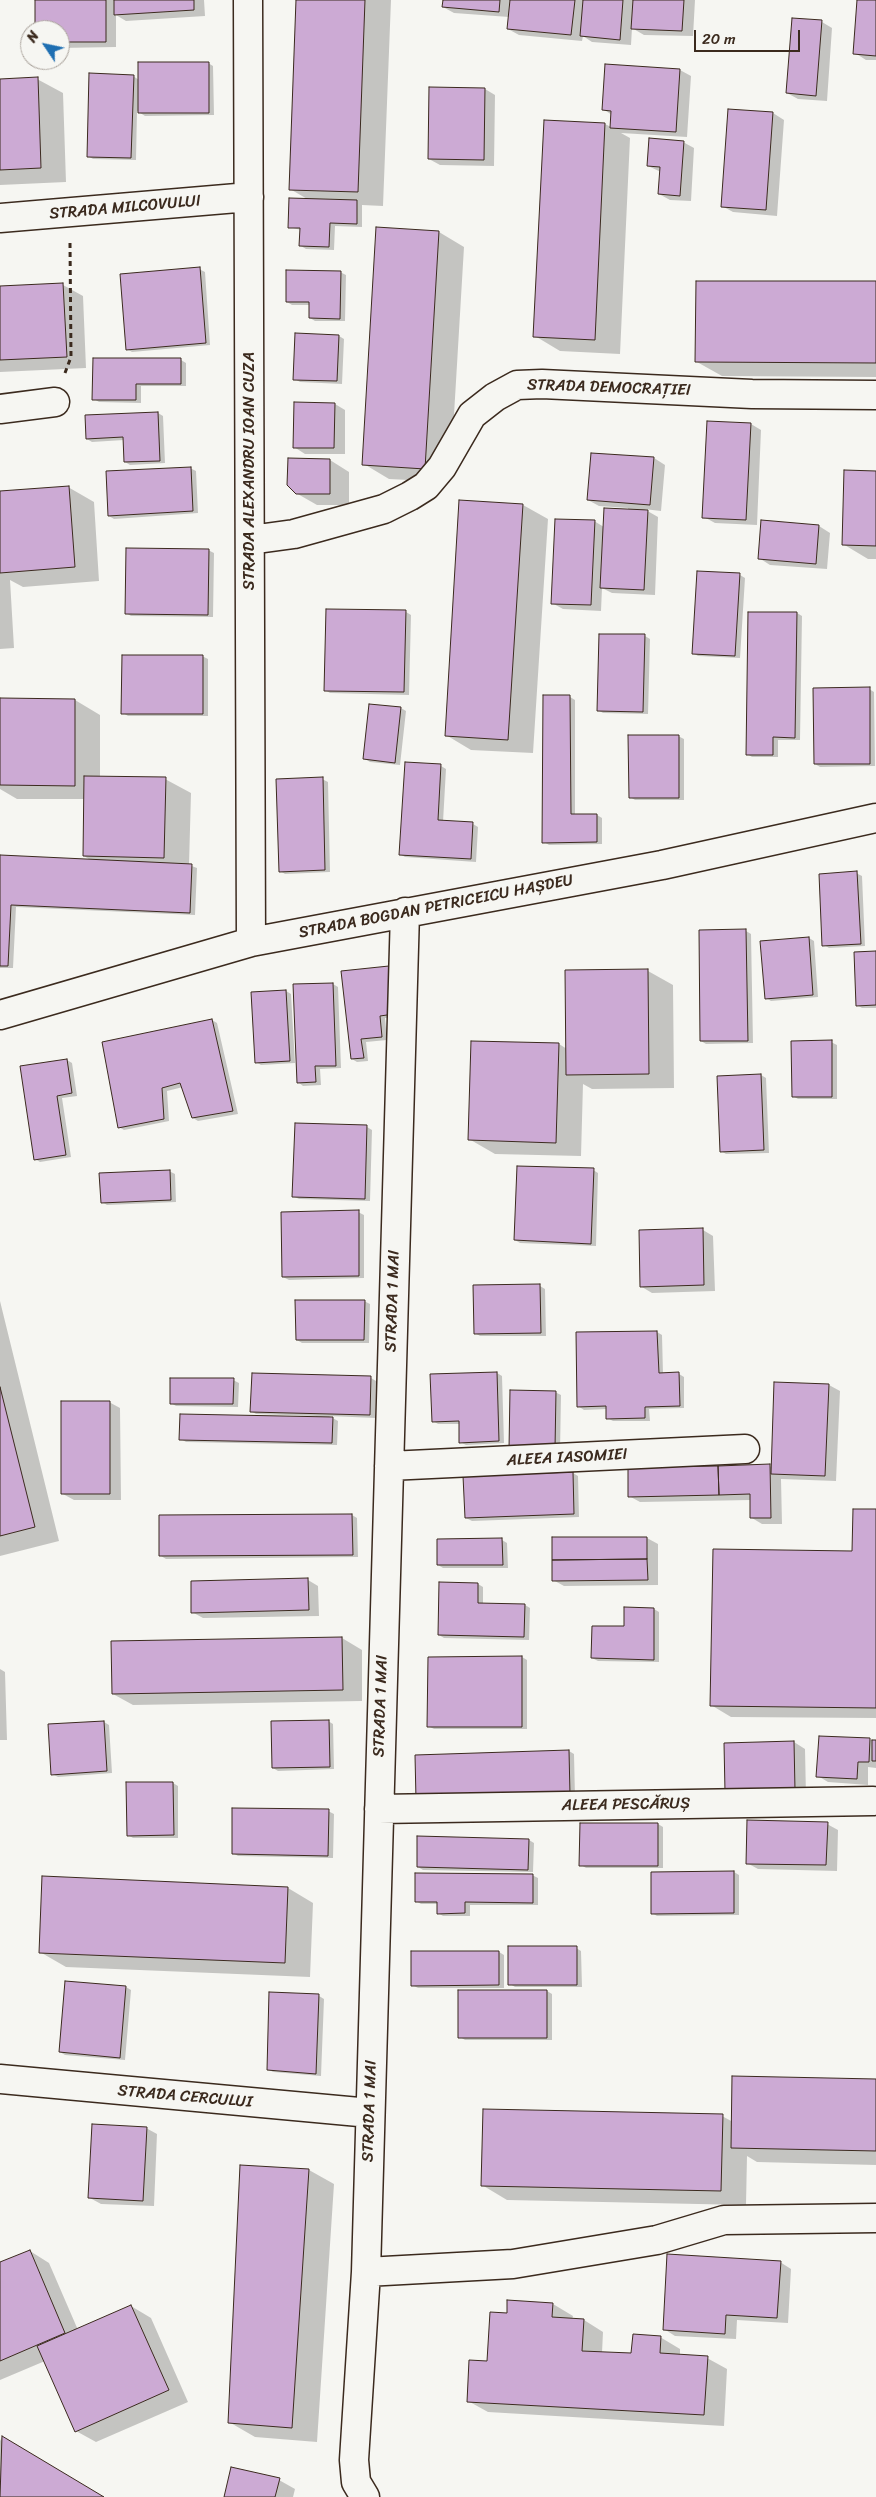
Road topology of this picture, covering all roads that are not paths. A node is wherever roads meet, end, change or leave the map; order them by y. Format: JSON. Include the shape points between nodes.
{"nodes":[{"id":1,"x":248,"y":0,"type":"edge"},
{"id":2,"x":249,"y":197,"type":"junction"},
{"id":3,"x":0,"y":218,"type":"edge"},
{"id":4,"x":876,"y":395,"type":"edge"},
{"id":5,"x":55,"y":402,"type":"road end"},
{"id":6,"x":0,"y":409,"type":"edge"},
{"id":7,"x":250,"y":540,"type":"junction"},
{"id":8,"x":876,"y":818,"type":"edge"},
{"id":9,"x":405,"y":912,"type":"junction"},
{"id":10,"x":251,"y":942,"type":"junction"},
{"id":11,"x":0,"y":1015,"type":"edge"},
{"id":12,"x":745,"y":1449,"type":"dead end"},
{"id":13,"x":388,"y":1466,"type":"junction"},
{"id":14,"x":873,"y":1800,"type":"dead end"},
{"id":15,"x":378,"y":1809,"type":"junction"},
{"id":16,"x":0,"y":2079,"type":"edge"},
{"id":17,"x":370,"y":2113,"type":"junction"},
{"id":18,"x":876,"y":2218,"type":"edge"},
{"id":19,"x":366,"y":2272,"type":"junction"},
{"id":20,"x":365,"y":2497,"type":"edge"}],
"edges":[{"from":1,"to":2,"type":"street","name":"STRADA ALEXANDRU IOAN CUZA"},
{"from":2,"to":3,"type":"street","name":"STRADA MILCOVULUI"},
{"from":2,"to":7,"type":"street","name":"STRADA ALEXANDRU IOAN CUZA"},
{"from":4,"to":7,"type":"street","name":"STRADA DEMOCRAȚIEI","via":[[752,394],[542,384],[517,386],[472,414],[442,467],[426,486],[410,496],[384,510],[294,534]]},
{"from":5,"to":6,"type":"street"},
{"from":7,"to":10,"type":"street","name":"STRADA ALEXANDRU IOAN CUZA"},
{"from":8,"to":9,"type":"street","name":"STRADA BOGDAN PETRICEICU HAȘDEU","via":[[662,864]]},
{"from":9,"to":10,"type":"street","name":"STRADA BOGDAN PETRICEICU HAȘDEU"},
{"from":9,"to":13,"type":"street","name":"STRADA 1 MAI"},
{"from":10,"to":11,"type":"street","name":"STRADA BOGDAN PETRICEICU HAȘDEU"},
{"from":12,"to":13,"type":"street","name":"ALEEA IASOMIEI"},
{"from":13,"to":15,"type":"street","name":"STRADA 1 MAI"},
{"from":14,"to":15,"type":"street","name":"ALEEA PESCĂRUȘ"},
{"from":15,"to":17,"type":"street","name":"STRADA 1 MAI"},
{"from":16,"to":17,"type":"street","name":"STRADA CERCULUI"},
{"from":17,"to":19,"type":"street","name":"STRADA 1 MAI"},
{"from":18,"to":19,"type":"street","via":[[724,2220],[658,2240],[513,2264]]},
{"from":19,"to":20,"type":"street","name":"STRADA 1 MAI","via":[[354,2460],[356,2482]]}]}
